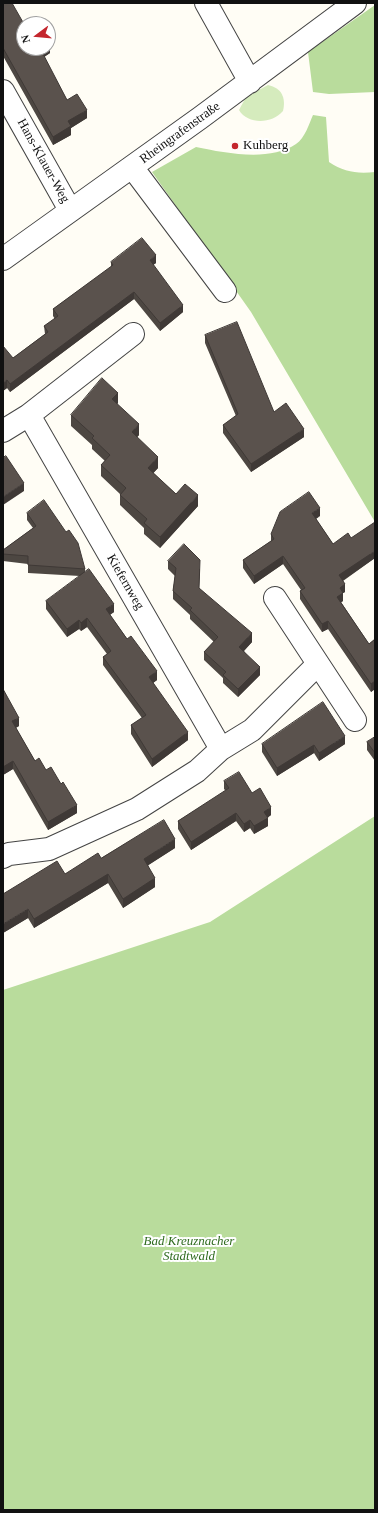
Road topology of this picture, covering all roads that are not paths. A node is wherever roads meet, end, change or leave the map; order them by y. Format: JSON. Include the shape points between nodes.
{"nodes":[{"id":1,"x":206,"y":3,"type":"edge"},
{"id":2,"x":355,"y":3,"type":"edge"},
{"id":3,"x":250,"y":82,"type":"junction"},
{"id":4,"x":3,"y":91,"type":"edge"},
{"id":5,"x":132,"y":167,"type":"junction"},
{"id":6,"x":70,"y":210,"type":"junction"},
{"id":7,"x":3,"y":259,"type":"edge"},
{"id":8,"x":225,"y":290,"type":"dead end"},
{"id":9,"x":133,"y":334,"type":"dead end"},
{"id":10,"x":29,"y":415,"type":"junction"},
{"id":11,"x":3,"y":431,"type":"edge"},
{"id":12,"x":275,"y":598,"type":"dead end"},
{"id":13,"x":317,"y":665,"type":"junction"},
{"id":14,"x":355,"y":720,"type":"dead end"},
{"id":15,"x":221,"y":749,"type":"junction"},
{"id":16,"x":5,"y":852,"type":"edge"}],
"edges":[{"from":1,"to":3,"type":"street"},
{"from":2,"to":3,"type":"street","name":"Rheingrafenstraße"},
{"from":3,"to":5,"type":"street","name":"Rheingrafenstraße"},
{"from":4,"to":6,"type":"street","name":"Hans-Klauer-Weg"},
{"from":5,"to":6,"type":"street","name":"Rheingrafenstraße"},
{"from":5,"to":8,"type":"street"},
{"from":6,"to":7,"type":"street","name":"Rheingrafenstraße"},
{"from":9,"to":10,"type":"street"},
{"from":10,"to":11,"type":"street"},
{"from":10,"to":15,"type":"street","name":"Kiefernweg"},
{"from":12,"to":13,"type":"street"},
{"from":13,"to":14,"type":"street"},
{"from":13,"to":15,"type":"street","via":[[252,730]]},
{"from":15,"to":16,"type":"street","via":[[198,772],[137,809],[48,849]]}]}
